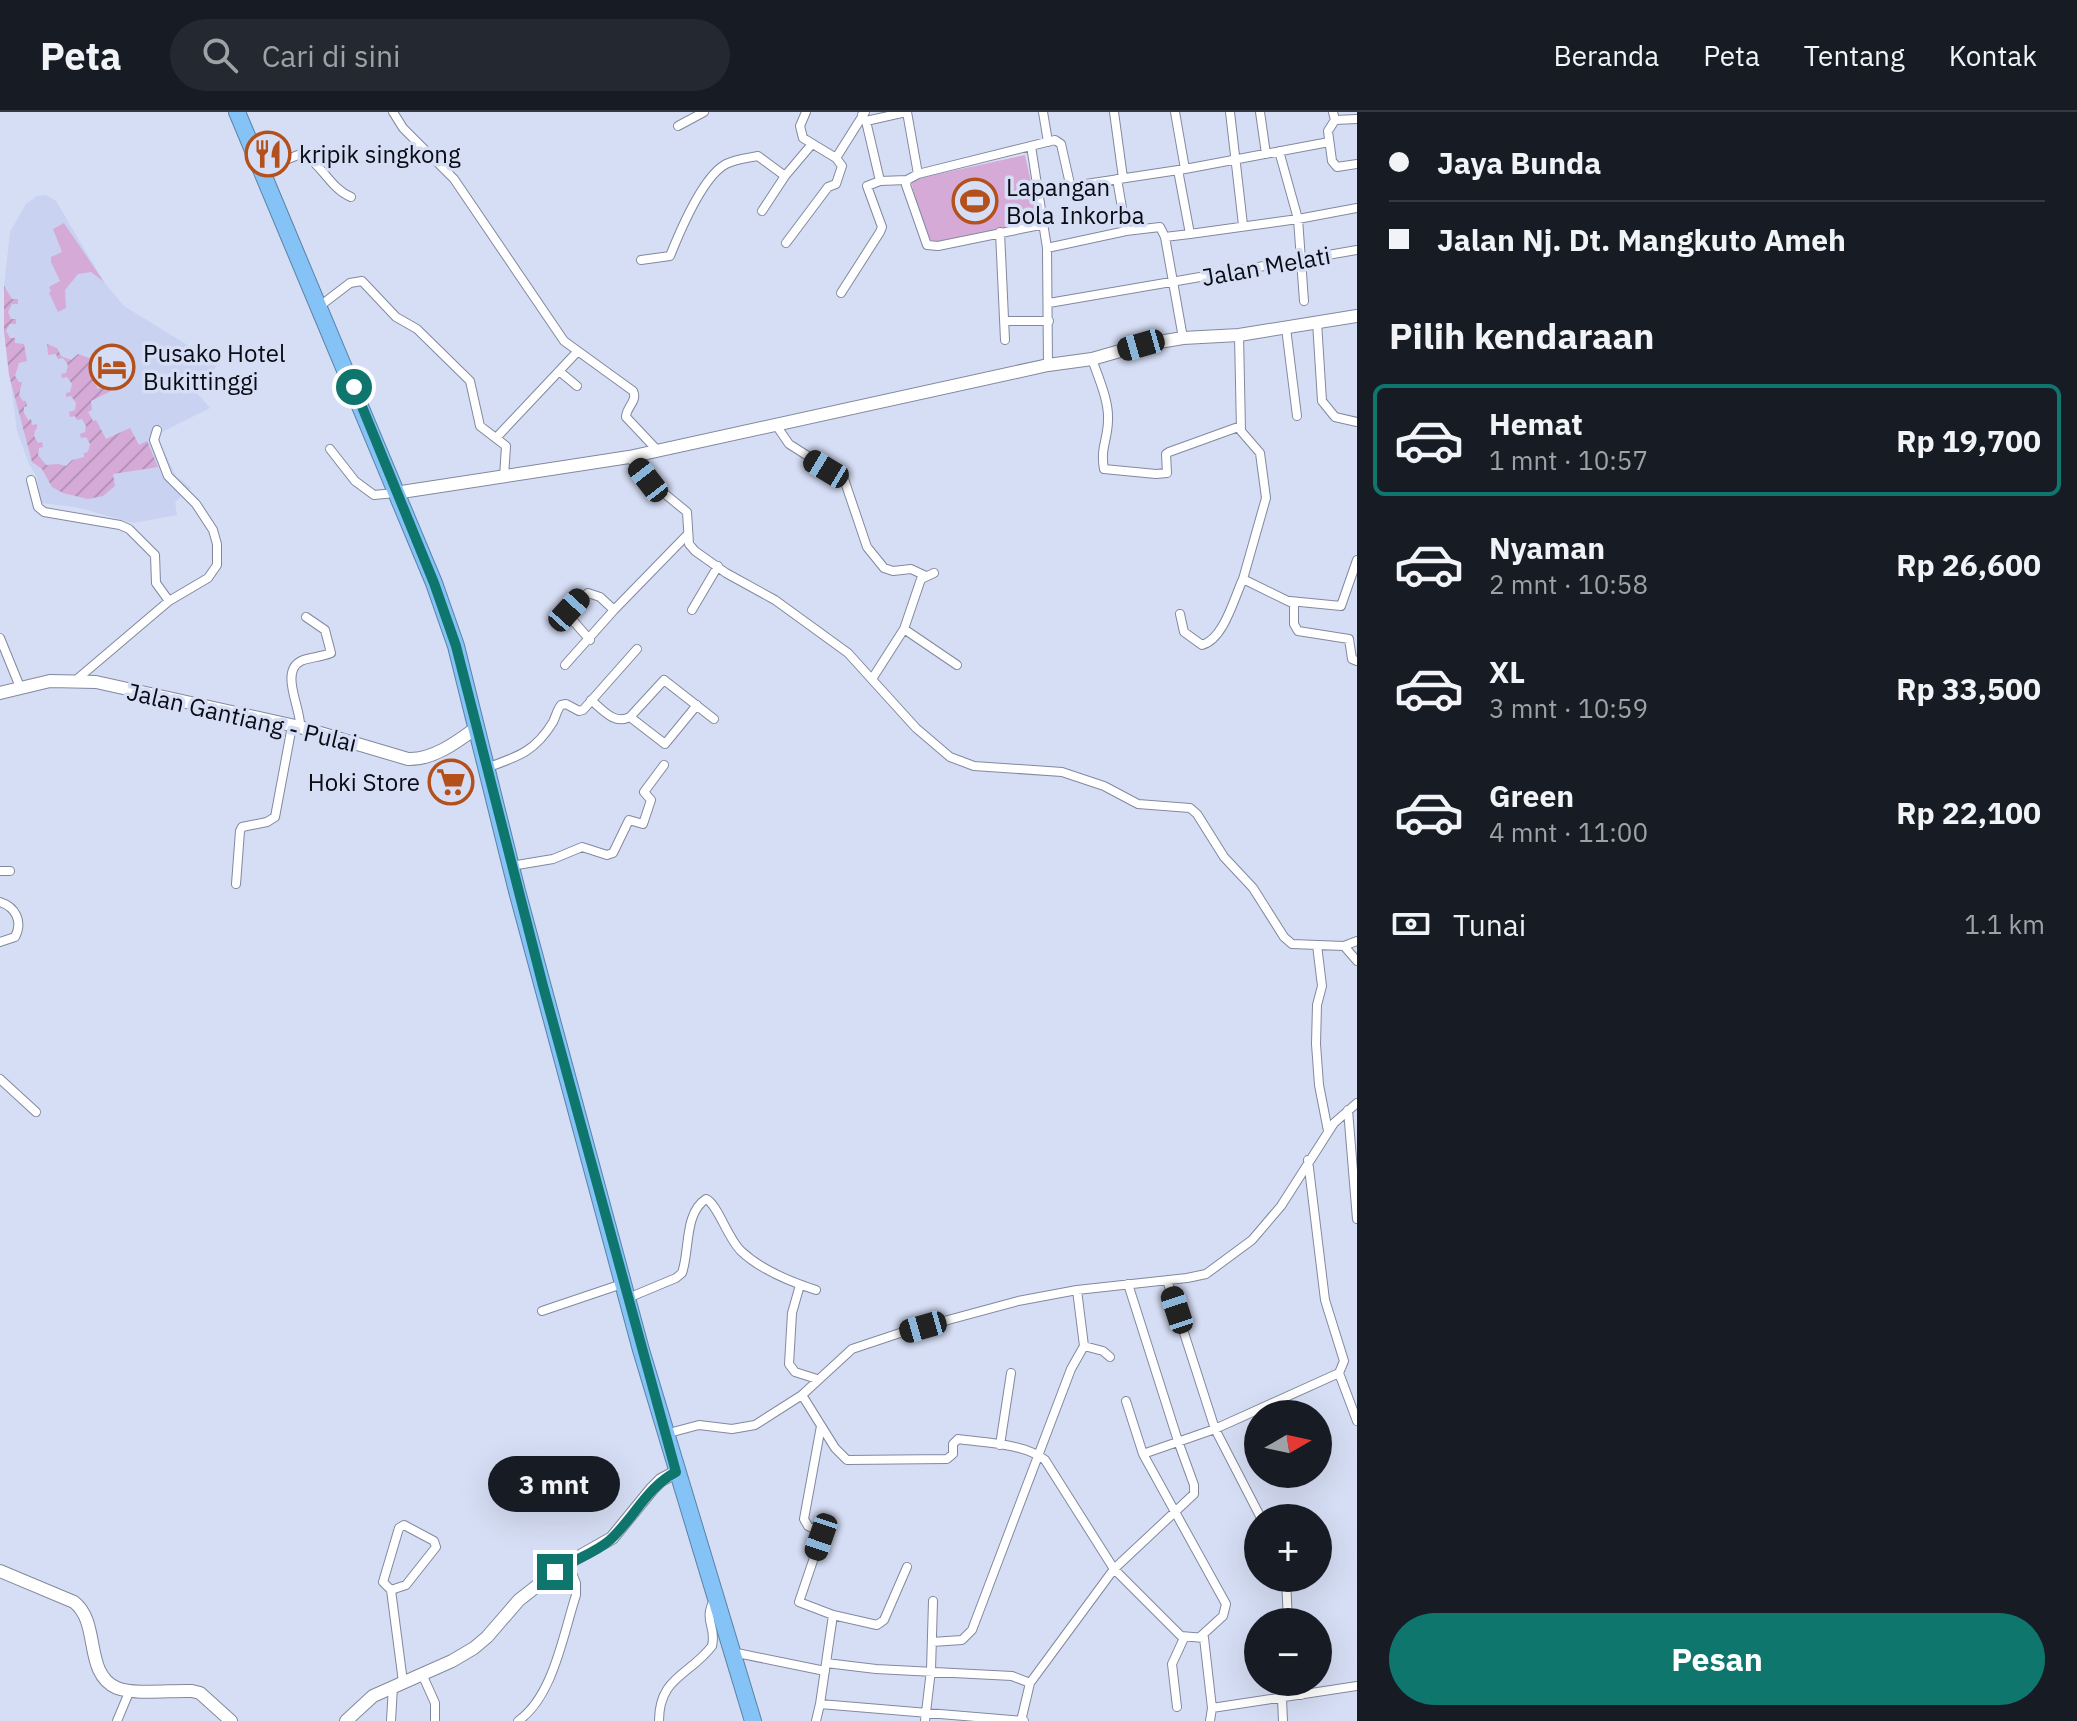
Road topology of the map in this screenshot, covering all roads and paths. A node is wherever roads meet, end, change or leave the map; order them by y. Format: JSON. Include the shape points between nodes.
{"nodes":[{"id":1,"x":237,"y":112,"type":"edge"},
{"id":2,"x":393,"y":112,"type":"edge"},
{"id":3,"x":704,"y":112,"type":"edge"},
{"id":4,"x":806,"y":112,"type":"edge"},
{"id":5,"x":907,"y":112,"type":"edge"},
{"id":6,"x":1043,"y":112,"type":"edge"},
{"id":7,"x":1114,"y":112,"type":"edge"},
{"id":8,"x":1175,"y":112,"type":"edge"},
{"id":9,"x":1230,"y":112,"type":"edge"},
{"id":10,"x":1260,"y":112,"type":"edge"},
{"id":11,"x":865,"y":116,"type":"edge"},
{"id":12,"x":1334,"y":116,"type":"edge"},
{"id":13,"x":1357,"y":119,"type":"edge"},
{"id":14,"x":678,"y":126,"type":"dead end"},
{"id":15,"x":1048,"y":142,"type":"junction"},
{"id":16,"x":1329,"y":142,"type":"junction"},
{"id":17,"x":812,"y":144,"type":"junction"},
{"id":18,"x":1031,"y":146,"type":"junction"},
{"id":19,"x":1279,"y":151,"type":"junction"},
{"id":20,"x":1266,"y":154,"type":"junction"},
{"id":21,"x":836,"y":158,"type":"junction"},
{"id":22,"x":1236,"y":159,"type":"junction"},
{"id":23,"x":1357,"y":164,"type":"edge"},
{"id":24,"x":263,"y":169,"type":"junction"},
{"id":25,"x":1182,"y":169,"type":"junction"},
{"id":26,"x":918,"y":174,"type":"junction"},
{"id":27,"x":785,"y":176,"type":"junction"},
{"id":28,"x":1120,"y":178,"type":"junction"},
{"id":29,"x":907,"y":180,"type":"junction"},
{"id":30,"x":880,"y":181,"type":"junction"},
{"id":31,"x":351,"y":197,"type":"dead end"},
{"id":32,"x":1357,"y":208,"type":"edge"},
{"id":33,"x":762,"y":211,"type":"dead end"},
{"id":34,"x":1298,"y":219,"type":"junction"},
{"id":35,"x":1045,"y":224,"type":"junction"},
{"id":36,"x":1243,"y":225,"type":"junction"},
{"id":37,"x":1126,"y":231,"type":"junction"},
{"id":38,"x":1000,"y":232,"type":"junction"},
{"id":39,"x":1190,"y":234,"type":"junction"},
{"id":40,"x":1165,"y":237,"type":"junction"},
{"id":41,"x":786,"y":243,"type":"dead end"},
{"id":42,"x":1047,"y":248,"type":"junction"},
{"id":43,"x":1357,"y":250,"type":"edge"},
{"id":44,"x":641,"y":260,"type":"dead end"},
{"id":45,"x":1303,"y":260,"type":"junction"},
{"id":46,"x":1174,"y":281,"type":"junction"},
{"id":47,"x":841,"y":293,"type":"dead end"},
{"id":48,"x":1304,"y":301,"type":"dead end"},
{"id":49,"x":1049,"y":303,"type":"junction"},
{"id":50,"x":320,"y":306,"type":"junction"},
{"id":51,"x":1357,"y":316,"type":"edge"},
{"id":52,"x":1004,"y":321,"type":"junction"},
{"id":53,"x":1049,"y":321,"type":"junction"},
{"id":54,"x":1317,"y":322,"type":"junction"},
{"id":55,"x":1286,"y":328,"type":"junction"},
{"id":56,"x":1239,"y":335,"type":"junction"},
{"id":57,"x":1183,"y":338,"type":"junction"},
{"id":58,"x":1005,"y":340,"type":"dead end"},
{"id":59,"x":577,"y":352,"type":"junction"},
{"id":60,"x":1092,"y":359,"type":"junction"},
{"id":61,"x":1048,"y":365,"type":"junction"},
{"id":62,"x":559,"y":371,"type":"junction"},
{"id":63,"x":577,"y":386,"type":"dead end"},
{"id":64,"x":1297,"y":416,"type":"dead end"},
{"id":65,"x":1357,"y":422,"type":"edge"},
{"id":66,"x":776,"y":425,"type":"junction"},
{"id":67,"x":1241,"y":426,"type":"junction"},
{"id":68,"x":157,"y":430,"type":"dead end"},
{"id":69,"x":496,"y":438,"type":"junction"},
{"id":70,"x":330,"y":449,"type":"dead end"},
{"id":71,"x":658,"y":451,"type":"junction"},
{"id":72,"x":629,"y":457,"type":"junction"},
{"id":73,"x":504,"y":477,"type":"junction"},
{"id":74,"x":31,"y":480,"type":"dead end"},
{"id":75,"x":395,"y":493,"type":"junction"},
{"id":76,"x":688,"y":534,"type":"junction"},
{"id":77,"x":1357,"y":560,"type":"edge"},
{"id":78,"x":718,"y":566,"type":"junction"},
{"id":79,"x":1243,"y":579,"type":"junction"},
{"id":80,"x":169,"y":601,"type":"junction"},
{"id":81,"x":1290,"y":601,"type":"junction"},
{"id":82,"x":614,"y":610,"type":"junction"},
{"id":83,"x":692,"y":610,"type":"dead end"},
{"id":84,"x":1180,"y":614,"type":"dead end"},
{"id":85,"x":306,"y":617,"type":"dead end"},
{"id":86,"x":904,"y":629,"type":"junction"},
{"id":87,"x":0,"y":638,"type":"edge"},
{"id":88,"x":590,"y":640,"type":"junction"},
{"id":89,"x":637,"y":649,"type":"dead end"},
{"id":90,"x":1357,"y":661,"type":"edge"},
{"id":91,"x":565,"y":665,"type":"dead end"},
{"id":92,"x":957,"y":665,"type":"dead end"},
{"id":93,"x":872,"y":679,"type":"junction"},
{"id":94,"x":76,"y":680,"type":"junction"},
{"id":95,"x":20,"y":687,"type":"junction"},
{"id":96,"x":0,"y":693,"type":"edge"},
{"id":97,"x":591,"y":700,"type":"junction"},
{"id":98,"x":697,"y":705,"type":"junction"},
{"id":99,"x":630,"y":717,"type":"junction"},
{"id":100,"x":714,"y":719,"type":"dead end"},
{"id":101,"x":296,"y":726,"type":"junction"},
{"id":102,"x":476,"y":728,"type":"junction"},
{"id":103,"x":664,"y":765,"type":"dead end"},
{"id":104,"x":486,"y":768,"type":"junction"},
{"id":105,"x":511,"y":866,"type":"junction"},
{"id":106,"x":0,"y":871,"type":"edge"},
{"id":107,"x":10,"y":871,"type":"dead end"},
{"id":108,"x":236,"y":884,"type":"dead end"},
{"id":109,"x":0,"y":902,"type":"edge"},
{"id":110,"x":1357,"y":941,"type":"edge"},
{"id":111,"x":0,"y":942,"type":"edge"},
{"id":112,"x":1317,"y":945,"type":"junction"},
{"id":113,"x":1344,"y":946,"type":"junction"},
{"id":114,"x":1357,"y":961,"type":"edge"},
{"id":115,"x":0,"y":1079,"type":"edge"},
{"id":116,"x":1357,"y":1103,"type":"edge"},
{"id":117,"x":1348,"y":1110,"type":"junction"},
{"id":118,"x":36,"y":1112,"type":"dead end"},
{"id":119,"x":1328,"y":1131,"type":"junction"},
{"id":120,"x":1308,"y":1160,"type":"junction"},
{"id":121,"x":1357,"y":1219,"type":"edge"},
{"id":122,"x":1167,"y":1280,"type":"junction"},
{"id":123,"x":1128,"y":1284,"type":"junction"},
{"id":124,"x":800,"y":1285,"type":"junction"},
{"id":125,"x":816,"y":1290,"type":"dead end"},
{"id":126,"x":1077,"y":1290,"type":"junction"},
{"id":127,"x":625,"y":1291,"type":"junction"},
{"id":128,"x":542,"y":1311,"type":"dead end"},
{"id":129,"x":1084,"y":1346,"type":"junction"},
{"id":130,"x":1110,"y":1357,"type":"dead end"},
{"id":131,"x":1011,"y":1373,"type":"dead end"},
{"id":132,"x":1339,"y":1373,"type":"junction"},
{"id":133,"x":817,"y":1379,"type":"junction"},
{"id":134,"x":802,"y":1395,"type":"junction"},
{"id":135,"x":1126,"y":1401,"type":"dead end"},
{"id":136,"x":1357,"y":1421,"type":"edge"},
{"id":137,"x":821,"y":1425,"type":"junction"},
{"id":138,"x":1215,"y":1429,"type":"junction"},
{"id":139,"x":665,"y":1434,"type":"junction"},
{"id":140,"x":1178,"y":1441,"type":"junction"},
{"id":141,"x":1000,"y":1445,"type":"junction"},
{"id":142,"x":1037,"y":1454,"type":"junction"},
{"id":143,"x":1143,"y":1454,"type":"junction"},
{"id":144,"x":676,"y":1472,"type":"junction"},
{"id":145,"x":1254,"y":1504,"type":"edge"},
{"id":146,"x":1176,"y":1513,"type":"junction"},
{"id":147,"x":568,"y":1563,"type":"junction"},
{"id":148,"x":907,"y":1567,"type":"dead end"},
{"id":149,"x":1114,"y":1569,"type":"junction"},
{"id":150,"x":0,"y":1571,"type":"edge"},
{"id":151,"x":391,"y":1590,"type":"junction"},
{"id":152,"x":715,"y":1598,"type":"junction"},
{"id":153,"x":933,"y":1601,"type":"dead end"},
{"id":154,"x":833,"y":1615,"type":"junction"},
{"id":155,"x":1200,"y":1637,"type":"junction"},
{"id":156,"x":1184,"y":1638,"type":"junction"},
{"id":157,"x":932,"y":1642,"type":"junction"},
{"id":158,"x":732,"y":1652,"type":"junction"},
{"id":159,"x":825,"y":1667,"type":"junction"},
{"id":160,"x":931,"y":1670,"type":"junction"},
{"id":161,"x":422,"y":1674,"type":"junction"},
{"id":162,"x":1030,"y":1683,"type":"junction"},
{"id":163,"x":398,"y":1684,"type":"junction"},
{"id":164,"x":1357,"y":1686,"type":"edge"},
{"id":165,"x":130,"y":1690,"type":"junction"},
{"id":166,"x":1332,"y":1690,"type":"edge"},
{"id":167,"x":1296,"y":1696,"type":"edge"},
{"id":168,"x":1282,"y":1699,"type":"junction"},
{"id":169,"x":820,"y":1704,"type":"junction"},
{"id":170,"x":1177,"y":1707,"type":"dead end"},
{"id":171,"x":1212,"y":1708,"type":"junction"},
{"id":172,"x":927,"y":1711,"type":"junction"},
{"id":173,"x":117,"y":1721,"type":"edge"},
{"id":174,"x":231,"y":1721,"type":"edge"},
{"id":175,"x":346,"y":1721,"type":"edge"},
{"id":176,"x":391,"y":1721,"type":"edge"},
{"id":177,"x":435,"y":1721,"type":"edge"},
{"id":178,"x":518,"y":1721,"type":"edge"},
{"id":179,"x":659,"y":1721,"type":"edge"},
{"id":180,"x":753,"y":1721,"type":"edge"},
{"id":181,"x":816,"y":1721,"type":"edge"},
{"id":182,"x":925,"y":1721,"type":"edge"},
{"id":183,"x":1022,"y":1721,"type":"edge"},
{"id":184,"x":1210,"y":1721,"type":"edge"},
{"id":185,"x":1283,"y":1721,"type":"edge"}],
"edges":[{"from":1,"to":24,"type":"highway"},
{"from":2,"to":59,"type":"street","via":[[454,179],[564,341]]},
{"from":3,"to":14,"type":"street"},
{"from":4,"to":17,"type":"street","via":[[800,131]]},
{"from":5,"to":11,"type":"street"},
{"from":5,"to":26,"type":"street"},
{"from":6,"to":15,"type":"street"},
{"from":7,"to":28,"type":"street"},
{"from":8,"to":25,"type":"street"},
{"from":9,"to":22,"type":"street"},
{"from":10,"to":20,"type":"street"},
{"from":11,"to":21,"type":"street"},
{"from":11,"to":30,"type":"street"},
{"from":12,"to":13,"type":"street"},
{"from":12,"to":16,"type":"street"},
{"from":15,"to":18,"type":"street"},
{"from":15,"to":28,"type":"street","via":[[1061,144],[1071,185]]},
{"from":16,"to":19,"type":"street"},
{"from":16,"to":23,"type":"street","via":[[1334,165]]},
{"from":17,"to":21,"type":"street"},
{"from":17,"to":27,"type":"street"},
{"from":18,"to":26,"type":"street"},
{"from":18,"to":35,"type":"street"},
{"from":19,"to":20,"type":"street"},
{"from":19,"to":34,"type":"street"},
{"from":20,"to":22,"type":"street"},
{"from":21,"to":41,"type":"street","via":[[842,166],[836,184],[828,187]]},
{"from":22,"to":25,"type":"street"},
{"from":22,"to":36,"type":"street"},
{"from":24,"to":31,"type":"street","via":[[303,153]]},
{"from":24,"to":50,"type":"highway"},
{"from":25,"to":28,"type":"street"},
{"from":25,"to":39,"type":"street"},
{"from":26,"to":29,"type":"street"},
{"from":27,"to":33,"type":"street"},
{"from":27,"to":44,"type":"street","via":[[758,156],[727,163],[692,207],[670,256]]},
{"from":28,"to":37,"type":"street"},
{"from":29,"to":30,"type":"street"},
{"from":29,"to":38,"type":"street","via":[[927,245]]},
{"from":30,"to":47,"type":"street","via":[[867,186],[882,227]]},
{"from":32,"to":34,"type":"street"},
{"from":34,"to":36,"type":"street"},
{"from":34,"to":45,"type":"street"},
{"from":35,"to":38,"type":"street"},
{"from":35,"to":42,"type":"street"},
{"from":36,"to":39,"type":"street"},
{"from":37,"to":40,"type":"street","via":[[1156,226]]},
{"from":37,"to":42,"type":"street"},
{"from":38,"to":52,"type":"street"},
{"from":39,"to":40,"type":"street"},
{"from":40,"to":46,"type":"street"},
{"from":42,"to":49,"type":"street"},
{"from":43,"to":45,"type":"street","name":"Jalan Melati"},
{"from":45,"to":46,"type":"street","name":"Jalan Melati"},
{"from":45,"to":48,"type":"street"},
{"from":46,"to":49,"type":"street","name":"Jalan Melati"},
{"from":46,"to":57,"type":"street"},
{"from":49,"to":53,"type":"street"},
{"from":50,"to":69,"type":"street","via":[[350,283],[366,282],[396,317],[417,329],[470,381],[480,426]]},
{"from":50,"to":75,"type":"highway"},
{"from":51,"to":54,"type":"street"},
{"from":52,"to":53,"type":"street"},
{"from":52,"to":58,"type":"street"},
{"from":53,"to":61,"type":"street"},
{"from":54,"to":55,"type":"street"},
{"from":54,"to":65,"type":"street","via":[[1322,401],[1335,417]]},
{"from":55,"to":56,"type":"street"},
{"from":55,"to":64,"type":"street"},
{"from":56,"to":57,"type":"street"},
{"from":56,"to":67,"type":"street"},
{"from":57,"to":60,"type":"street"},
{"from":59,"to":62,"type":"street"},
{"from":59,"to":71,"type":"street","via":[[633,391],[626,417]]},
{"from":60,"to":61,"type":"street"},
{"from":60,"to":67,"type":"street","via":[[1108,411],[1101,450],[1104,469],[1167,473],[1169,452]]},
{"from":61,"to":66,"type":"street"},
{"from":62,"to":63,"type":"street"},
{"from":62,"to":69,"type":"street"},
{"from":66,"to":71,"type":"street"},
{"from":66,"to":86,"type":"street","via":[[789,444],[844,479],[867,547],[884,568],[930,574],[921,579]]},
{"from":67,"to":79,"type":"street","via":[[1260,453],[1266,498]]},
{"from":68,"to":80,"type":"street","via":[[154,440],[168,476],[205,515],[218,558],[208,578]]},
{"from":69,"to":73,"type":"street","via":[[506,446]]},
{"from":70,"to":75,"type":"street","via":[[351,477],[374,495]]},
{"from":71,"to":72,"type":"street"},
{"from":72,"to":73,"type":"street"},
{"from":72,"to":76,"type":"street","via":[[687,512]]},
{"from":73,"to":75,"type":"street"},
{"from":74,"to":80,"type":"street","via":[[44,512],[129,529],[155,555],[156,583]]},
{"from":75,"to":102,"type":"highway","via":[[449,625]]},
{"from":76,"to":78,"type":"street","via":[[689,544]]},
{"from":76,"to":82,"type":"street"},
{"from":77,"to":81,"type":"street","via":[[1341,606]]},
{"from":78,"to":83,"type":"street"},
{"from":78,"to":93,"type":"street","via":[[797,615],[848,653]]},
{"from":79,"to":81,"type":"street"},
{"from":79,"to":84,"type":"street","via":[[1222,626],[1208,643],[1202,645],[1184,632]]},
{"from":80,"to":94,"type":"street"},
{"from":81,"to":90,"type":"street","via":[[1296,607],[1296,629],[1349,639],[1352,659]]},
{"from":82,"to":88,"type":"street"},
{"from":82,"to":88,"type":"street","via":[[588,593],[569,610]]},
{"from":85,"to":101,"type":"street","via":[[325,630],[331,653],[294,668],[290,681],[299,710]]},
{"from":86,"to":92,"type":"street"},
{"from":86,"to":93,"type":"street"},
{"from":87,"to":95,"type":"street"},
{"from":88,"to":91,"type":"street"},
{"from":89,"to":97,"type":"street"},
{"from":93,"to":112,"type":"street","via":[[916,728],[960,762],[1062,772],[1138,804],[1190,808],[1284,937],[1292,944]]},
{"from":94,"to":95,"type":"street","name":"Jalan Gantiang - Pulai"},
{"from":94,"to":101,"type":"street","name":"Jalan Gantiang - Pulai"},
{"from":95,"to":96,"type":"street","name":"Jalan Gantiang - Pulai"},
{"from":97,"to":99,"type":"street","via":[[616,719]]},
{"from":97,"to":104,"type":"street","via":[[579,711],[561,705],[531,749]]},
{"from":98,"to":99,"type":"street","via":[[664,680]]},
{"from":98,"to":99,"type":"street","via":[[665,744]]},
{"from":98,"to":100,"type":"street"},
{"from":101,"to":102,"type":"street","name":"Jalan Gantiang - Pulai","via":[[417,759]]},
{"from":101,"to":108,"type":"street","via":[[275,817],[240,831]]},
{"from":102,"to":104,"type":"highway"},
{"from":103,"to":105,"type":"street","via":[[644,792],[651,800],[646,821],[629,820],[613,853],[582,847],[553,859]]},
{"from":104,"to":105,"type":"highway"},
{"from":105,"to":127,"type":"highway"},
{"from":106,"to":107,"type":"street"},
{"from":109,"to":111,"type":"street","via":[[17,915],[19,926],[15,937]]},
{"from":110,"to":113,"type":"street"},
{"from":112,"to":113,"type":"street"},
{"from":112,"to":119,"type":"street","via":[[1322,986],[1317,1057]]},
{"from":113,"to":114,"type":"street"},
{"from":115,"to":118,"type":"street"},
{"from":116,"to":117,"type":"street"},
{"from":117,"to":119,"type":"street"},
{"from":117,"to":121,"type":"street"},
{"from":119,"to":120,"type":"street"},
{"from":120,"to":122,"type":"street","via":[[1281,1206],[1252,1240],[1206,1274]]},
{"from":120,"to":132,"type":"street","via":[[1325,1300],[1344,1361]]},
{"from":122,"to":123,"type":"street"},
{"from":122,"to":138,"type":"street"},
{"from":123,"to":126,"type":"street"},
{"from":123,"to":140,"type":"street"},
{"from":124,"to":125,"type":"street"},
{"from":124,"to":127,"type":"street","via":[[742,1252],[706,1199],[692,1218],[682,1273]]},
{"from":124,"to":133,"type":"street","via":[[792,1313],[789,1364],[795,1372]]},
{"from":126,"to":129,"type":"street"},
{"from":126,"to":133,"type":"street","via":[[1005,1304],[852,1349]]},
{"from":127,"to":128,"type":"street"},
{"from":127,"to":139,"type":"highway"},
{"from":129,"to":130,"type":"street"},
{"from":129,"to":142,"type":"street"},
{"from":131,"to":141,"type":"street"},
{"from":132,"to":136,"type":"street"},
{"from":132,"to":138,"type":"street"},
{"from":133,"to":134,"type":"street"},
{"from":134,"to":137,"type":"street"},
{"from":134,"to":139,"type":"street","via":[[746,1428],[699,1425]]},
{"from":135,"to":143,"type":"street"},
{"from":137,"to":141,"type":"street","via":[[839,1453],[853,1461],[947,1459],[958,1439]]},
{"from":137,"to":154,"type":"street","via":[[804,1519],[821,1537],[799,1602]]},
{"from":138,"to":140,"type":"street"},
{"from":138,"to":145,"type":"street"},
{"from":139,"to":144,"type":"highway"},
{"from":140,"to":143,"type":"street"},
{"from":140,"to":146,"type":"street","via":[[1195,1489]]},
{"from":141,"to":142,"type":"street"},
{"from":142,"to":149,"type":"street"},
{"from":142,"to":157,"type":"street","via":[[972,1630],[962,1640]]},
{"from":143,"to":146,"type":"street"},
{"from":144,"to":147,"type":"street","via":[[652,1489],[612,1538]]},
{"from":144,"to":152,"type":"highway"},
{"from":146,"to":149,"type":"street"},
{"from":146,"to":155,"type":"street","via":[[1226,1604],[1223,1616]]},
{"from":147,"to":161,"type":"street","via":[[519,1600],[474,1648]]},
{"from":147,"to":178,"type":"street","via":[[576,1595],[543,1694]]},
{"from":148,"to":154,"type":"street","via":[[881,1624]]},
{"from":149,"to":156,"type":"street"},
{"from":149,"to":162,"type":"street"},
{"from":150,"to":165,"type":"street","via":[[82,1608],[100,1673],[119,1689]]},
{"from":151,"to":151,"type":"street","via":[[383,1578],[404,1525],[436,1547],[406,1585]]},
{"from":151,"to":163,"type":"street"},
{"from":152,"to":158,"type":"highway"},
{"from":152,"to":179,"type":"street","via":[[708,1610],[712,1646],[667,1688]]},
{"from":153,"to":157,"type":"street"},
{"from":154,"to":159,"type":"street"},
{"from":155,"to":156,"type":"street"},
{"from":155,"to":171,"type":"street","via":[[1205,1642]]},
{"from":156,"to":170,"type":"street","via":[[1172,1664]]},
{"from":157,"to":160,"type":"street"},
{"from":158,"to":159,"type":"street"},
{"from":158,"to":180,"type":"highway"},
{"from":159,"to":160,"type":"street"},
{"from":159,"to":169,"type":"street"},
{"from":160,"to":162,"type":"street","via":[[1017,1676]]},
{"from":160,"to":172,"type":"street"},
{"from":161,"to":163,"type":"street"},
{"from":161,"to":177,"type":"street","via":[[435,1703]]},
{"from":162,"to":183,"type":"street"},
{"from":163,"to":175,"type":"street","via":[[373,1696]]},
{"from":163,"to":176,"type":"street"},
{"from":164,"to":166,"type":"street"},
{"from":165,"to":173,"type":"street"},
{"from":165,"to":174,"type":"street","via":[[200,1693]]},
{"from":167,"to":168,"type":"street"},
{"from":168,"to":171,"type":"street"},
{"from":168,"to":185,"type":"street"},
{"from":169,"to":172,"type":"street"},
{"from":169,"to":181,"type":"street"},
{"from":171,"to":184,"type":"street"},
{"from":172,"to":182,"type":"street"},
{"from":172,"to":183,"type":"street"}]}
